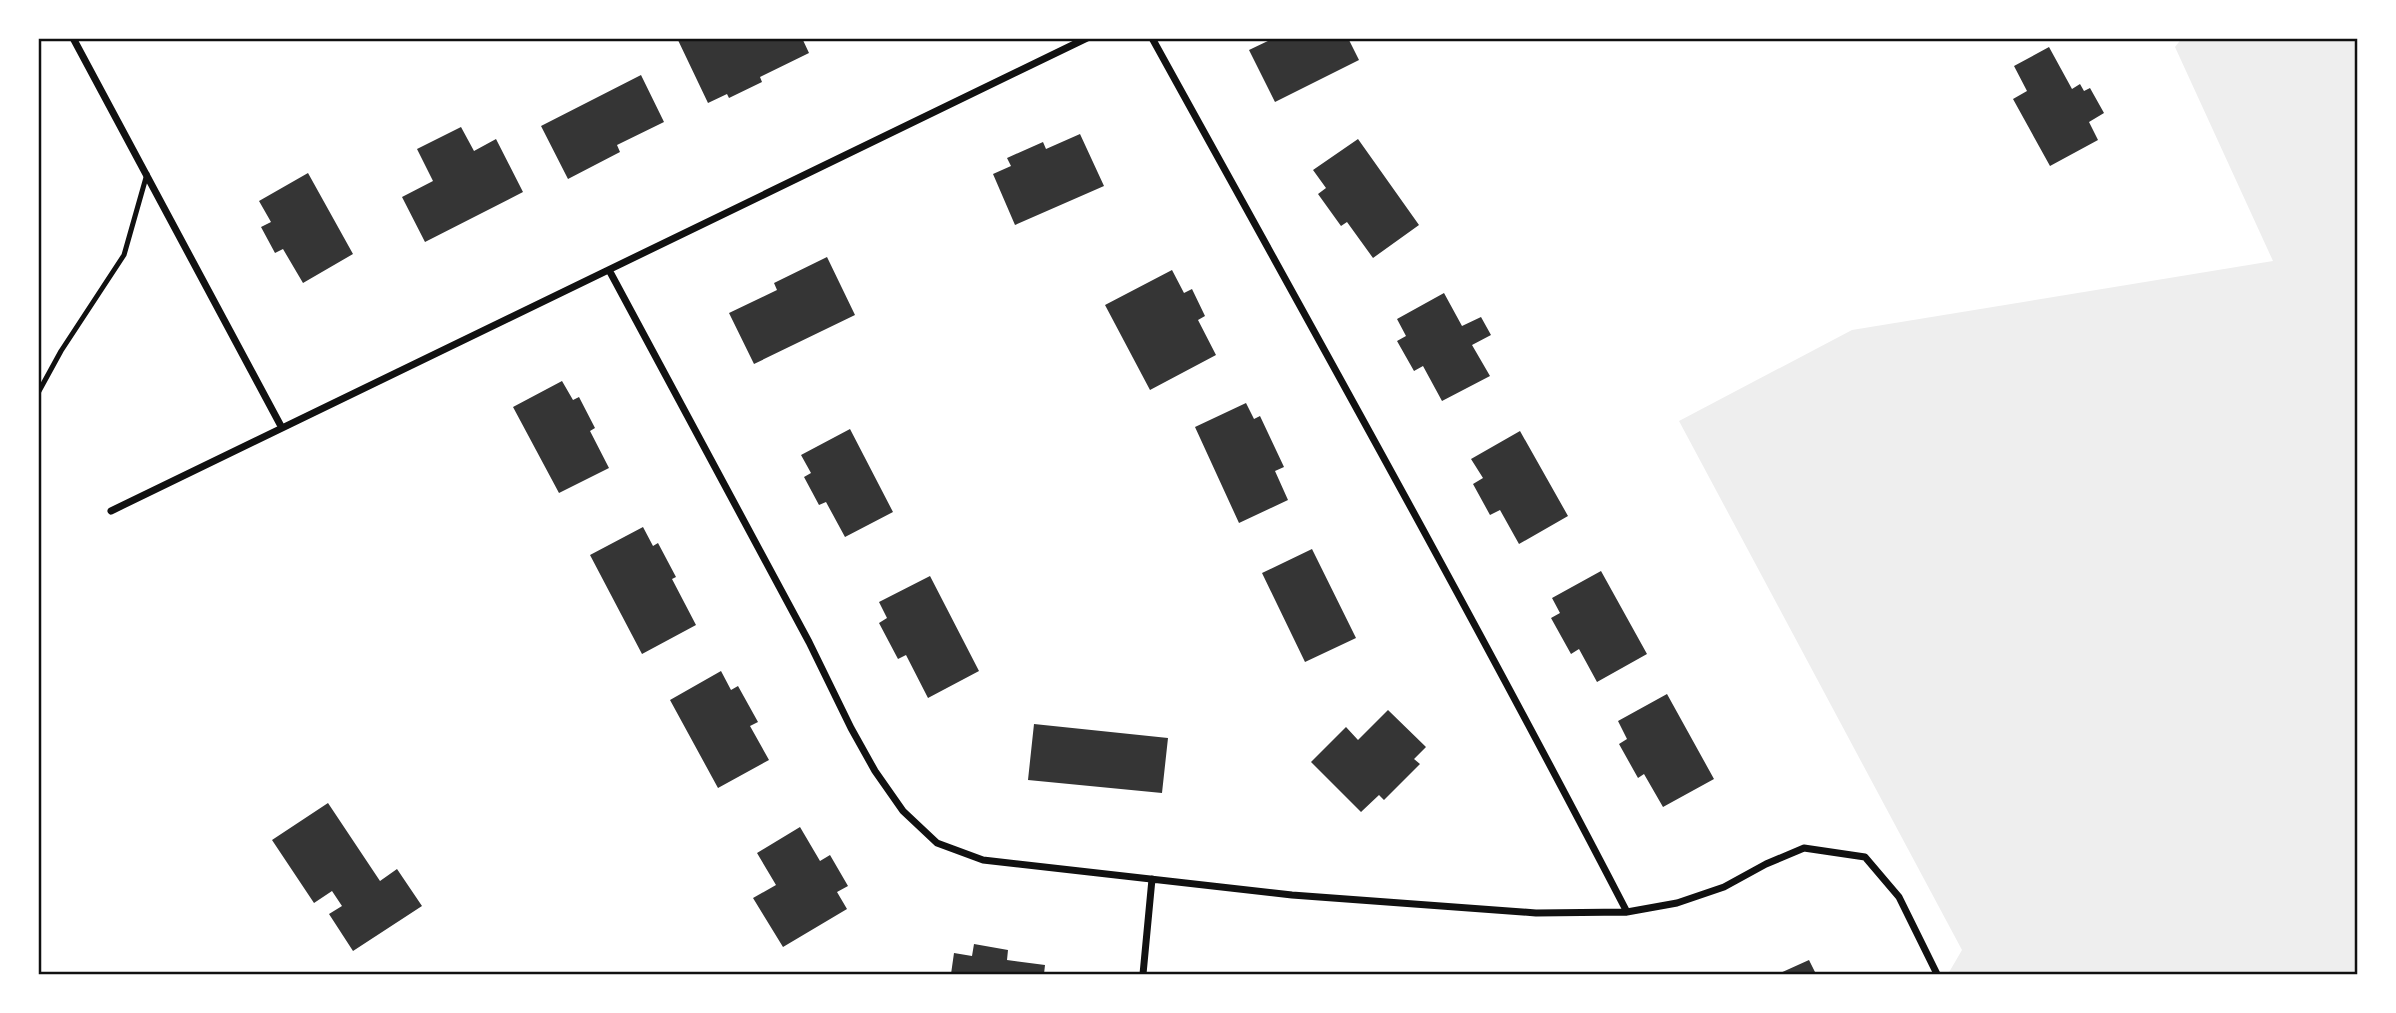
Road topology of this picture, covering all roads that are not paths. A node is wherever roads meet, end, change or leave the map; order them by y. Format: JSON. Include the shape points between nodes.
{"nodes":[{"id":1,"x":73,"y":38,"type":"edge"},
{"id":2,"x":1087,"y":38,"type":"edge"},
{"id":3,"x":1152,"y":38,"type":"edge"},
{"id":4,"x":147,"y":174,"type":"junction"},
{"id":5,"x":609,"y":270,"type":"junction"},
{"id":6,"x":38,"y":393,"type":"edge"},
{"id":7,"x":282,"y":428,"type":"junction"},
{"id":8,"x":111,"y":511,"type":"dead end"},
{"id":9,"x":1152,"y":879,"type":"junction"},
{"id":10,"x":1627,"y":912,"type":"junction"},
{"id":11,"x":1143,"y":975,"type":"edge"},
{"id":12,"x":1937,"y":975,"type":"edge"}],
"edges":[{"from":1,"to":4,"type":"street"},
{"from":2,"to":5,"type":"street"},
{"from":3,"to":10,"type":"street","via":[[1338,372]]},
{"from":4,"to":6,"type":"lane","via":[[124,254]]},
{"from":4,"to":7,"type":"street"},
{"from":5,"to":7,"type":"street"},
{"from":5,"to":9,"type":"street","via":[[851,728],[904,811],[937,843],[983,860]]},
{"from":7,"to":8,"type":"street"},
{"from":9,"to":10,"type":"street","via":[[1536,914]]},
{"from":9,"to":11,"type":"street"},
{"from":10,"to":12,"type":"street","via":[[1677,903],[1724,887],[1804,848],[1866,857],[1899,897]]}]}
